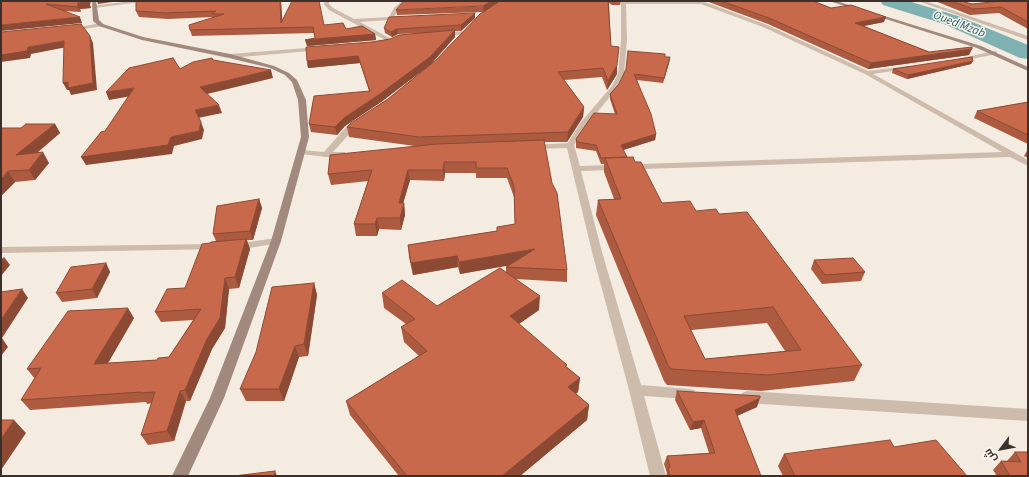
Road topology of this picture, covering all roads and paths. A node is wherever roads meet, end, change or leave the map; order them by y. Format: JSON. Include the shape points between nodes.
{"nodes":[{"id":1,"x":147,"y":1,"type":"edge"},
{"id":2,"x":327,"y":1,"type":"edge"},
{"id":3,"x":405,"y":1,"type":"edge"},
{"id":4,"x":831,"y":1,"type":"edge"},
{"id":5,"x":920,"y":1,"type":"edge"},
{"id":6,"x":623,"y":2,"type":"edge"},
{"id":7,"x":698,"y":2,"type":"edge"},
{"id":8,"x":94,"y":4,"type":"edge"},
{"id":9,"x":411,"y":17,"type":"edge"},
{"id":10,"x":391,"y":18,"type":"junction"},
{"id":11,"x":352,"y":21,"type":"junction"},
{"id":12,"x":101,"y":25,"type":"junction"},
{"id":13,"x":66,"y":29,"type":"edge"},
{"id":14,"x":435,"y":35,"type":"edge"},
{"id":15,"x":398,"y":38,"type":"edge"},
{"id":16,"x":1028,"y":38,"type":"edge"},
{"id":17,"x":391,"y":41,"type":"junction"},
{"id":18,"x":457,"y":42,"type":"edge"},
{"id":19,"x":380,"y":44,"type":"edge"},
{"id":20,"x":326,"y":49,"type":"edge"},
{"id":21,"x":995,"y":53,"type":"junction"},
{"id":22,"x":230,"y":56,"type":"junction"},
{"id":23,"x":950,"y":60,"type":"edge"},
{"id":24,"x":912,"y":66,"type":"edge"},
{"id":25,"x":1028,"y":69,"type":"edge"},
{"id":26,"x":867,"y":73,"type":"junction"},
{"id":27,"x":363,"y":120,"type":"edge"},
{"id":28,"x":570,"y":145,"type":"junction"},
{"id":29,"x":524,"y":147,"type":"edge"},
{"id":30,"x":302,"y":152,"type":"junction"},
{"id":31,"x":349,"y":154,"type":"edge"},
{"id":32,"x":1014,"y":154,"type":"junction"},
{"id":33,"x":326,"y":155,"type":"junction"},
{"id":34,"x":1028,"y":163,"type":"edge"},
{"id":35,"x":577,"y":170,"type":"junction"},
{"id":36,"x":276,"y":241,"type":"junction"},
{"id":37,"x":1,"y":250,"type":"edge"},
{"id":38,"x":636,"y":390,"type":"junction"},
{"id":39,"x":699,"y":394,"type":"edge"},
{"id":40,"x":730,"y":396,"type":"edge"},
{"id":41,"x":1028,"y":415,"type":"edge"},
{"id":42,"x":180,"y":476,"type":"edge"},
{"id":43,"x":658,"y":476,"type":"edge"}],
"edges":[{"from":1,"to":8,"type":"street"},
{"from":2,"to":11,"type":"street","via":[[327,6]]},
{"from":3,"to":10,"type":"street"},
{"from":4,"to":21,"type":"main road"},
{"from":5,"to":16,"type":"street"},
{"from":6,"to":7,"type":"street"},
{"from":6,"to":28,"type":"street","via":[[624,40],[621,74],[615,87],[588,118]]},
{"from":7,"to":26,"type":"street","via":[[765,26]]},
{"from":8,"to":12,"type":"main road","via":[[96,21]]},
{"from":9,"to":10,"type":"street"},
{"from":10,"to":11,"type":"street"},
{"from":11,"to":17,"type":"street"},
{"from":12,"to":13,"type":"street"},
{"from":12,"to":22,"type":"main road","via":[[142,38]]},
{"from":14,"to":18,"type":"street","via":[[467,31]]},
{"from":15,"to":17,"type":"street"},
{"from":17,"to":19,"type":"street"},
{"from":20,"to":22,"type":"street"},
{"from":21,"to":23,"type":"street"},
{"from":21,"to":25,"type":"main road"},
{"from":22,"to":30,"type":"main road","via":[[272,67],[295,81],[302,100],[305,137]]},
{"from":24,"to":26,"type":"street"},
{"from":26,"to":32,"type":"street"},
{"from":27,"to":33,"type":"street","via":[[349,129]]},
{"from":28,"to":29,"type":"street"},
{"from":28,"to":35,"type":"street"},
{"from":30,"to":33,"type":"street"},
{"from":30,"to":36,"type":"main road"},
{"from":31,"to":33,"type":"street"},
{"from":32,"to":34,"type":"street"},
{"from":32,"to":35,"type":"street"},
{"from":35,"to":38,"type":"street"},
{"from":36,"to":37,"type":"street","via":[[234,247]]},
{"from":36,"to":42,"type":"main road","via":[[217,398]]},
{"from":38,"to":39,"type":"street"},
{"from":38,"to":43,"type":"street"},
{"from":40,"to":41,"type":"street"}]}
